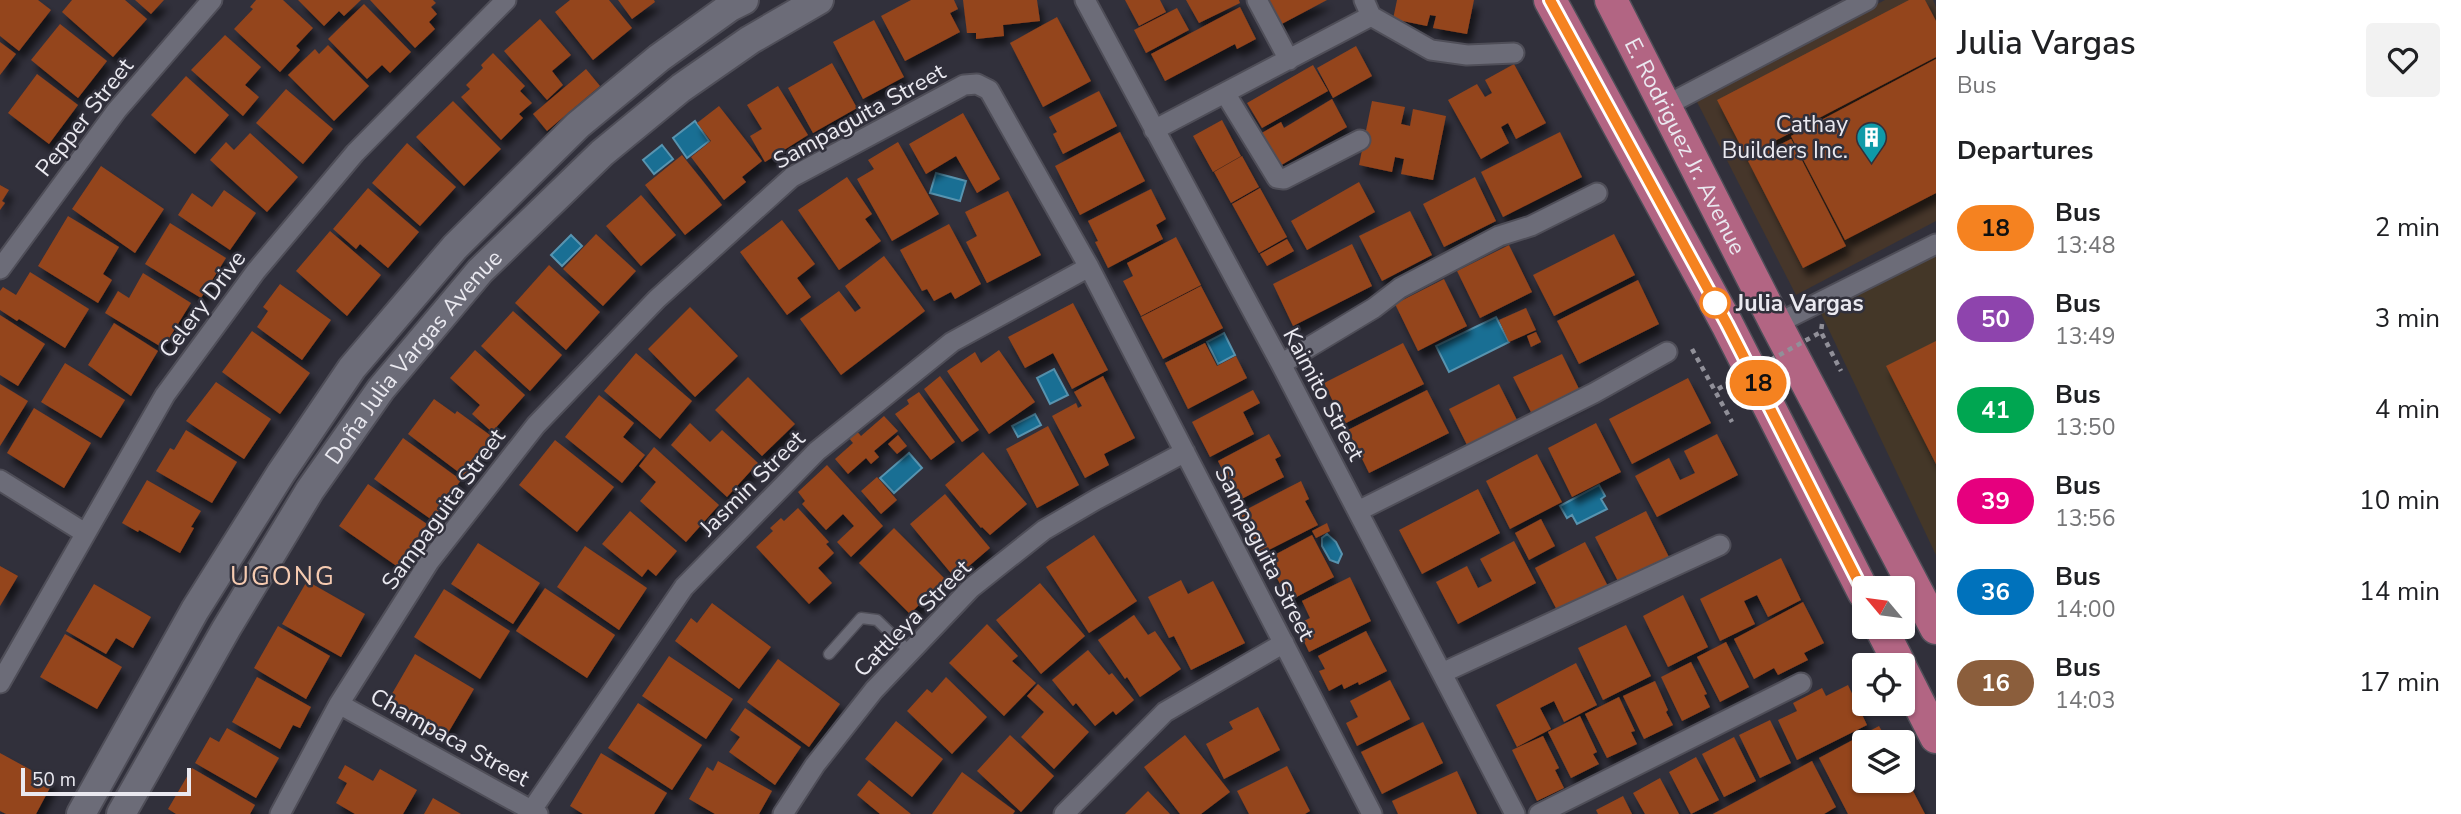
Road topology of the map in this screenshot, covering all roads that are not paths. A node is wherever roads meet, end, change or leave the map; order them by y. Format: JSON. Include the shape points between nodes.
{"nodes":[{"id":1,"x":212,"y":0,"type":"edge"},
{"id":2,"x":506,"y":0,"type":"edge"},
{"id":3,"x":819,"y":0,"type":"edge"},
{"id":4,"x":1085,"y":0,"type":"edge"},
{"id":5,"x":1257,"y":0,"type":"edge"},
{"id":6,"x":1550,"y":0,"type":"edge"},
{"id":7,"x":1611,"y":0,"type":"edge"},
{"id":8,"x":1867,"y":0,"type":"edge"},
{"id":9,"x":733,"y":2,"type":"edge"},
{"id":10,"x":1367,"y":8,"type":"edge"},
{"id":11,"x":1514,"y":53,"type":"dead end"},
{"id":12,"x":1289,"y":60,"type":"junction"},
{"id":13,"x":1226,"y":93,"type":"junction"},
{"id":14,"x":1665,"y":106,"type":"junction"},
{"id":15,"x":1154,"y":130,"type":"junction"},
{"id":16,"x":1360,"y":140,"type":"dead end"},
{"id":17,"x":1597,"y":193,"type":"dead end"},
{"id":18,"x":1936,"y":244,"type":"edge"},
{"id":19,"x":1088,"y":267,"type":"junction"},
{"id":20,"x":0,"y":268,"type":"edge"},
{"id":21,"x":1771,"y":315,"type":"junction"},
{"id":22,"x":1727,"y":324,"type":"junction"},
{"id":23,"x":1667,"y":352,"type":"dead end"},
{"id":24,"x":1281,"y":364,"type":"junction"},
{"id":25,"x":1185,"y":452,"type":"junction"},
{"id":26,"x":0,"y":480,"type":"edge"},
{"id":27,"x":1358,"y":511,"type":"junction"},
{"id":28,"x":85,"y":533,"type":"junction"},
{"id":29,"x":1720,"y":545,"type":"dead end"},
{"id":30,"x":1855,"y":576,"type":"edge"},
{"id":31,"x":1936,"y":628,"type":"edge"},
{"id":32,"x":1284,"y":643,"type":"junction"},
{"id":33,"x":910,"y":652,"type":"junction"},
{"id":34,"x":829,"y":654,"type":"dead end"},
{"id":35,"x":1442,"y":673,"type":"junction"},
{"id":36,"x":0,"y":683,"type":"edge"},
{"id":37,"x":1801,"y":683,"type":"dead end"},
{"id":38,"x":1915,"y":696,"type":"edge"},
{"id":39,"x":339,"y":704,"type":"junction"},
{"id":40,"x":1936,"y":737,"type":"edge"},
{"id":41,"x":533,"y":813,"type":"edge"},
{"id":42,"x":81,"y":814,"type":"edge"},
{"id":43,"x":121,"y":814,"type":"edge"},
{"id":44,"x":280,"y":814,"type":"edge"},
{"id":45,"x":783,"y":814,"type":"edge"},
{"id":46,"x":1064,"y":814,"type":"edge"},
{"id":47,"x":1372,"y":814,"type":"edge"},
{"id":48,"x":1515,"y":814,"type":"edge"},
{"id":49,"x":1539,"y":814,"type":"edge"}],
"edges":[{"from":1,"to":20,"type":"street","name":"Pepper Street","via":[[117,110]]},
{"from":2,"to":28,"type":"street","name":"Celery Drive","via":[[355,153],[256,271],[165,396]]},
{"from":3,"to":43,"type":"main road","name":"Doña Julia Vargas Avenue","via":[[681,88],[602,153],[480,271],[381,388],[310,490]]},
{"from":4,"to":15,"type":"street","name":"Kaimito Street"},
{"from":5,"to":12,"type":"street"},
{"from":6,"to":22,"type":"main road","name":"E. Rodriguez Jr. Avenue"},
{"from":7,"to":14,"type":"main road","name":"E. Rodriguez Jr. Avenue"},
{"from":8,"to":14,"type":"street"},
{"from":9,"to":42,"type":"main road","name":"Doña Julia Vargas Avenue","via":[[578,125],[455,247],[352,368],[195,610]]},
{"from":10,"to":11,"type":"street","via":[[1431,50],[1467,55]]},
{"from":10,"to":12,"type":"street"},
{"from":12,"to":13,"type":"street"},
{"from":13,"to":15,"type":"street"},
{"from":13,"to":16,"type":"street","via":[[1277,178],[1284,180]]},
{"from":14,"to":21,"type":"main road","name":"E. Rodriguez Jr. Avenue"},
{"from":15,"to":24,"type":"street","name":"Kaimito Street"},
{"from":17,"to":24,"type":"street","via":[[1531,226],[1499,236],[1400,288]]},
{"from":18,"to":21,"type":"street"},
{"from":19,"to":25,"type":"street","name":"Sampaguita Street"},
{"from":19,"to":39,"type":"street","name":"Sampaguita Street","via":[[989,90],[977,83],[964,85],[792,177],[657,299],[536,425],[429,562]]},
{"from":19,"to":41,"type":"street","name":"Jasmin Street","via":[[952,342],[817,451],[684,587]]},
{"from":21,"to":22,"type":"main road"},
{"from":21,"to":31,"type":"main road","name":"E. Rodriguez Jr. Avenue"},
{"from":22,"to":30,"type":"main road","name":"E. Rodriguez Jr. Avenue"},
{"from":23,"to":27,"type":"street"},
{"from":24,"to":27,"type":"street","name":"Kaimito Street"},
{"from":25,"to":32,"type":"street","name":"Sampaguita Street"},
{"from":25,"to":33,"type":"street","name":"Cattleya Street","via":[[1044,530],[971,588]]},
{"from":26,"to":28,"type":"street"},
{"from":27,"to":35,"type":"street","name":"Kaimito Street"},
{"from":28,"to":36,"type":"street","name":"Celery Drive"},
{"from":29,"to":35,"type":"street"},
{"from":32,"to":46,"type":"street","via":[[1166,712]]},
{"from":32,"to":47,"type":"street","name":"Sampaguita Street"},
{"from":33,"to":34,"type":"lane","via":[[877,620],[861,618]]},
{"from":33,"to":45,"type":"street","name":"Cattleya Street","via":[[865,701]]},
{"from":35,"to":48,"type":"street","name":"Kaimito Street"},
{"from":37,"to":49,"type":"street"},
{"from":38,"to":40,"type":"main road"},
{"from":39,"to":41,"type":"street","name":"Champaca Street"},
{"from":39,"to":44,"type":"street","name":"Sampaguita Street"}]}
